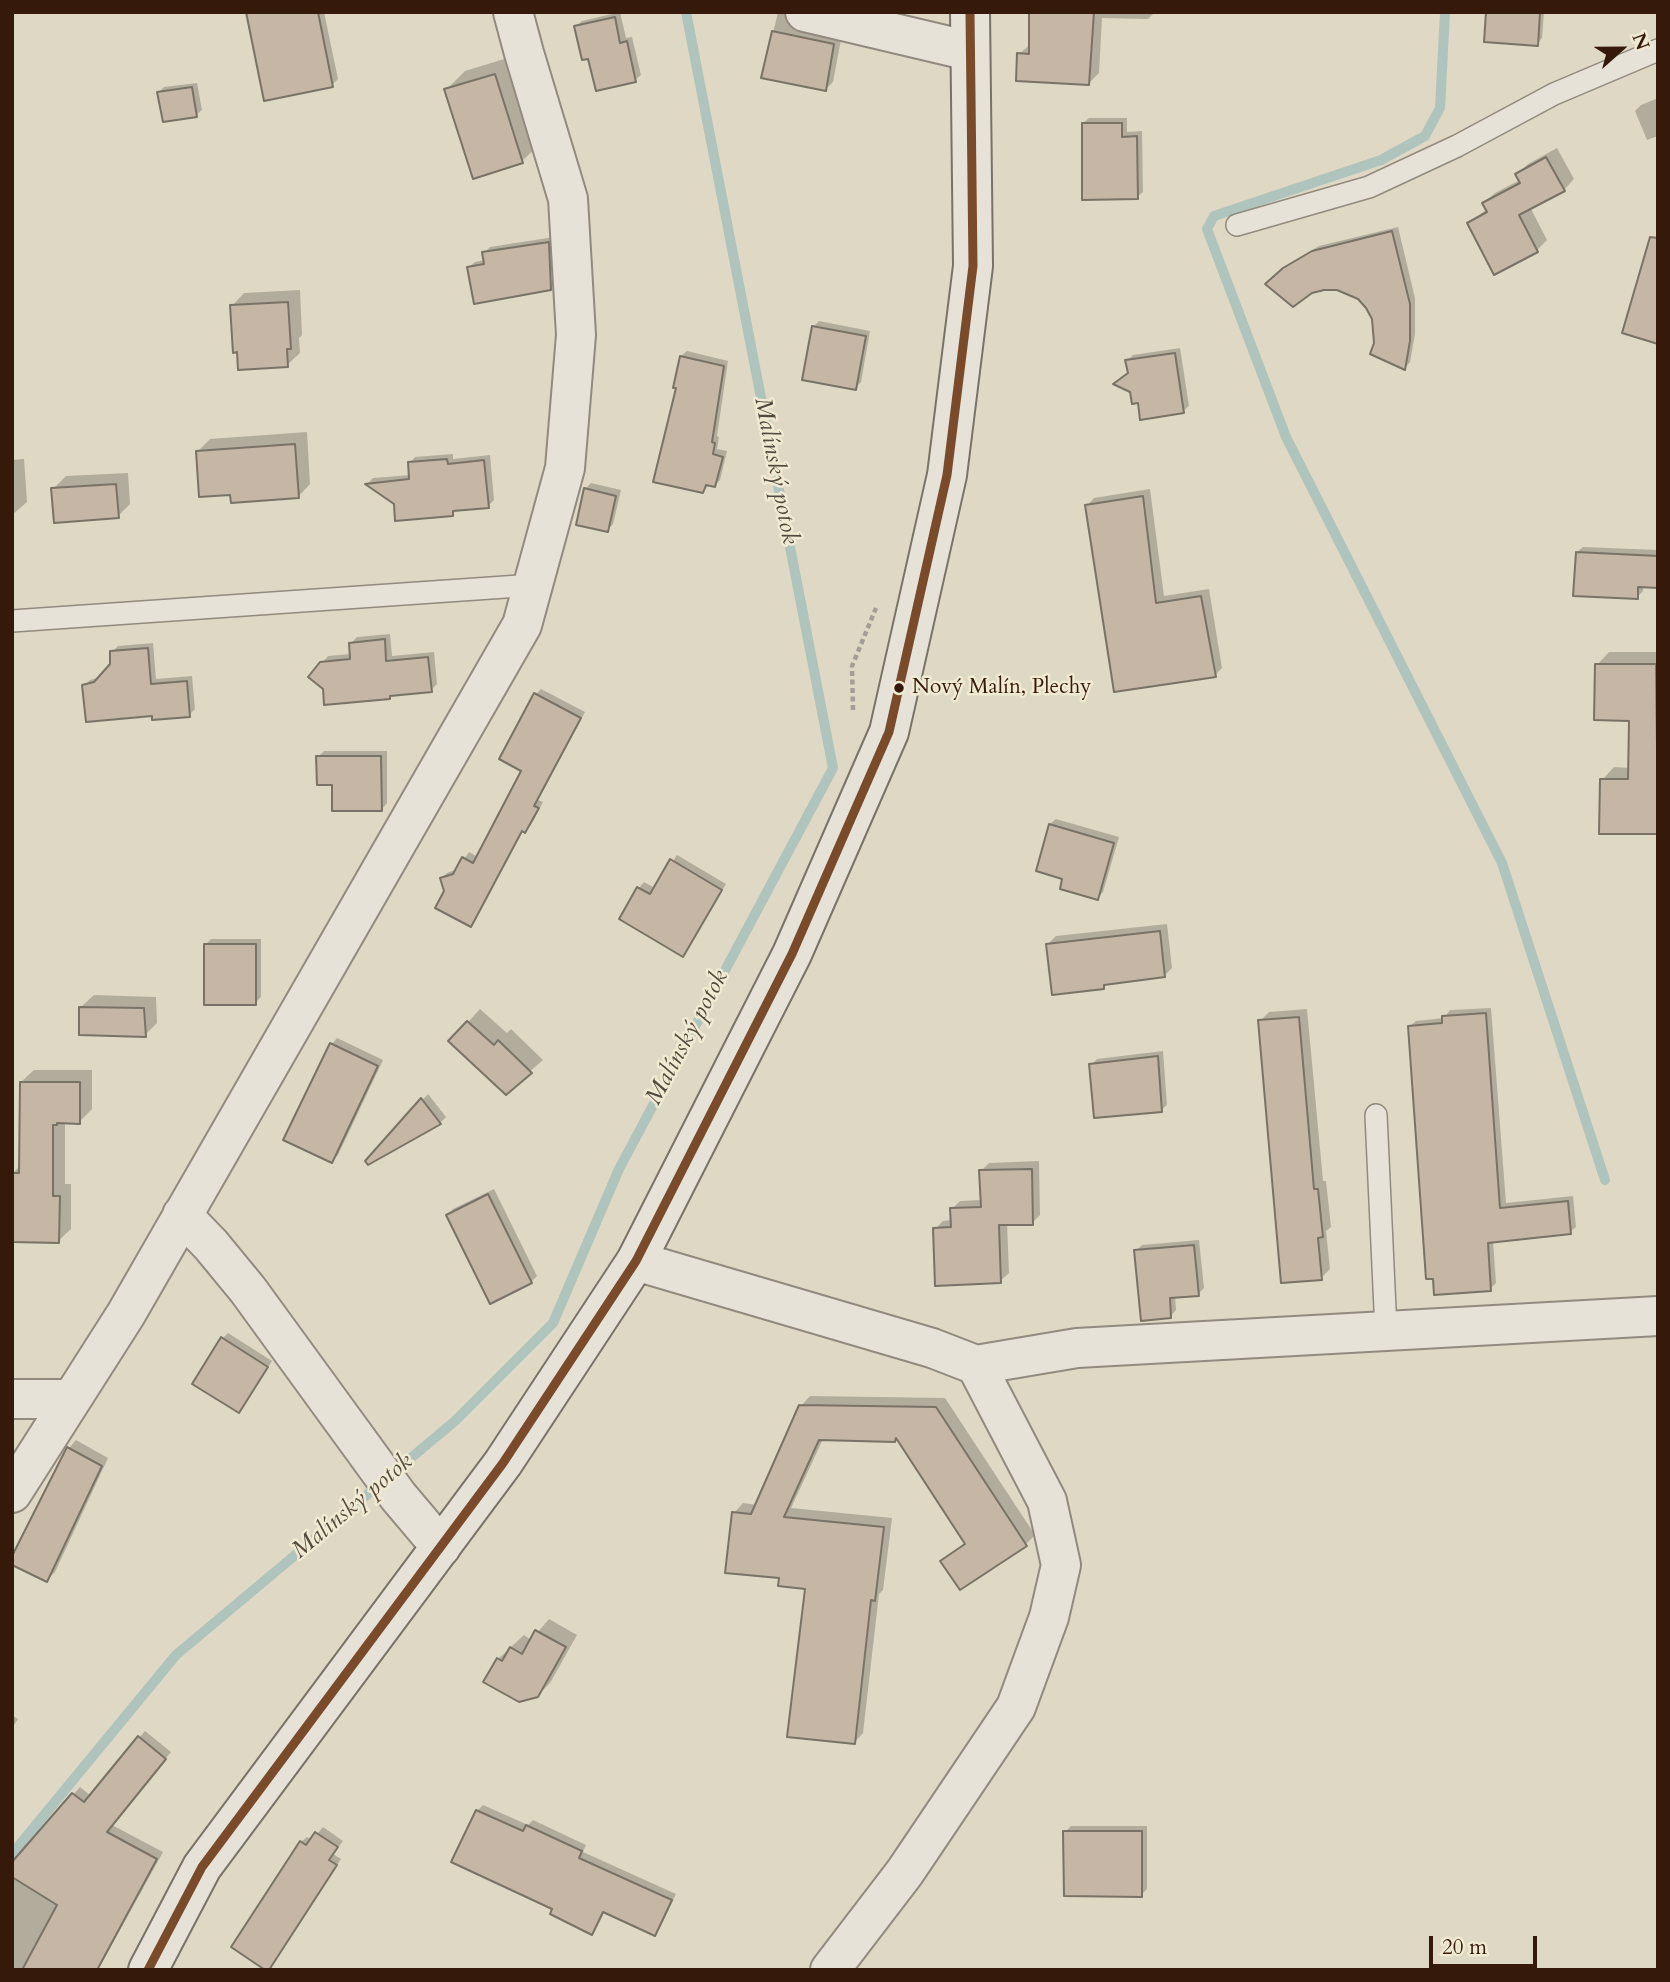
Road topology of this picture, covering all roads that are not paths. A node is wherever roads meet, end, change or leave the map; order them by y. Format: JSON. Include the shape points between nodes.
{"nodes":[{"id":1,"x":513,"y":12,"type":"edge"},
{"id":2,"x":805,"y":12,"type":"edge"},
{"id":3,"x":970,"y":12,"type":"edge"},
{"id":4,"x":1658,"y":50,"type":"edge"},
{"id":5,"x":970,"y":51,"type":"junction"},
{"id":6,"x":1237,"y":225,"type":"dead end"},
{"id":7,"x":534,"y":584,"type":"junction"},
{"id":8,"x":12,"y":621,"type":"edge"},
{"id":9,"x":1376,"y":1115,"type":"dead end"},
{"id":10,"x":182,"y":1215,"type":"junction"},
{"id":11,"x":636,"y":1261,"type":"junction"},
{"id":12,"x":1658,"y":1316,"type":"edge"},
{"id":13,"x":1386,"y":1331,"type":"junction"},
{"id":14,"x":976,"y":1365,"type":"junction"},
{"id":15,"x":12,"y":1399,"type":"edge"},
{"id":16,"x":71,"y":1399,"type":"junction"},
{"id":17,"x":12,"y":1493,"type":"edge"},
{"id":18,"x":441,"y":1547,"type":"junction"},
{"id":19,"x":148,"y":1970,"type":"edge"},
{"id":20,"x":830,"y":1970,"type":"edge"}],
"edges":[{"from":1,"to":7,"type":"street","via":[[568,199],[576,335],[565,468]]},
{"from":2,"to":5,"type":"street"},
{"from":3,"to":5,"type":"street"},
{"from":4,"to":6,"type":"lane","via":[[1554,94],[1368,187]]},
{"from":5,"to":11,"type":"street","via":[[973,266],[947,475],[889,732],[792,954]]},
{"from":7,"to":8,"type":"lane"},
{"from":7,"to":10,"type":"street","via":[[522,625]]},
{"from":9,"to":13,"type":"lane"},
{"from":10,"to":16,"type":"street"},
{"from":10,"to":18,"type":"street","via":[[248,1290],[389,1485]]},
{"from":11,"to":14,"type":"street"},
{"from":11,"to":18,"type":"street","via":[[503,1463]]},
{"from":12,"to":13,"type":"street"},
{"from":13,"to":14,"type":"street","via":[[1077,1348]]},
{"from":14,"to":20,"type":"street","via":[[1047,1501],[1061,1565],[1049,1617],[1016,1707],[905,1872]]},
{"from":15,"to":16,"type":"street"},
{"from":16,"to":17,"type":"street"},
{"from":18,"to":19,"type":"street","via":[[202,1867]]}]}
